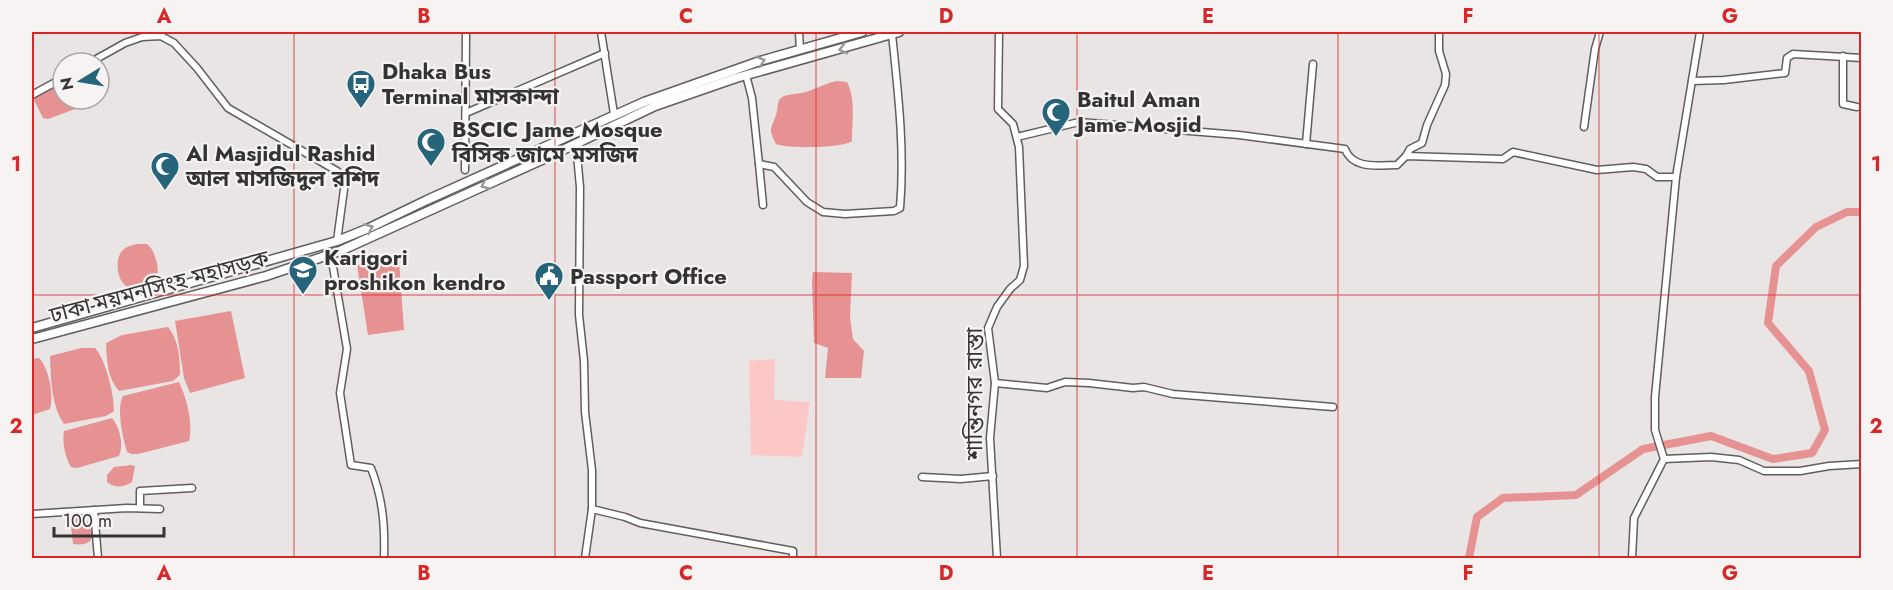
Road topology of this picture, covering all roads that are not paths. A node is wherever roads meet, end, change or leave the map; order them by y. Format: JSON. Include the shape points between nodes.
{"nodes":[{"id":1,"x":466,"y":32,"type":"edge"},
{"id":2,"x":600,"y":32,"type":"edge"},
{"id":3,"x":799,"y":32,"type":"edge"},
{"id":4,"x":862,"y":32,"type":"edge"},
{"id":5,"x":999,"y":32,"type":"edge"},
{"id":6,"x":1439,"y":32,"type":"edge"},
{"id":7,"x":1600,"y":32,"type":"edge"},
{"id":8,"x":1701,"y":32,"type":"edge"},
{"id":9,"x":895,"y":33,"type":"edge"},
{"id":10,"x":800,"y":50,"type":"junction"},
{"id":11,"x":111,"y":51,"type":"edge"},
{"id":12,"x":605,"y":53,"type":"junction"},
{"id":13,"x":1843,"y":56,"type":"junction"},
{"id":14,"x":1862,"y":58,"type":"edge"},
{"id":15,"x":1313,"y":63,"type":"dead end"},
{"id":16,"x":746,"y":75,"type":"junction"},
{"id":17,"x":1692,"y":81,"type":"junction"},
{"id":18,"x":51,"y":85,"type":"edge"},
{"id":19,"x":32,"y":95,"type":"edge"},
{"id":20,"x":1857,"y":107,"type":"dead end"},
{"id":21,"x":465,"y":112,"type":"junction"},
{"id":22,"x":614,"y":114,"type":"junction"},
{"id":23,"x":1584,"y":127,"type":"dead end"},
{"id":24,"x":1017,"y":137,"type":"junction"},
{"id":25,"x":576,"y":144,"type":"junction"},
{"id":26,"x":1306,"y":144,"type":"junction"},
{"id":27,"x":1406,"y":156,"type":"junction"},
{"id":28,"x":759,"y":164,"type":"junction"},
{"id":29,"x":465,"y":170,"type":"dead end"},
{"id":30,"x":1676,"y":177,"type":"junction"},
{"id":31,"x":763,"y":205,"type":"dead end"},
{"id":32,"x":337,"y":241,"type":"junction"},
{"id":33,"x":331,"y":255,"type":"junction"},
{"id":34,"x":32,"y":328,"type":"edge"},
{"id":35,"x":32,"y":339,"type":"edge"},
{"id":36,"x":994,"y":383,"type":"junction"},
{"id":37,"x":1333,"y":407,"type":"dead end"},
{"id":38,"x":1664,"y":458,"type":"junction"},
{"id":39,"x":1862,"y":464,"type":"edge"},
{"id":40,"x":993,"y":476,"type":"junction"},
{"id":41,"x":922,"y":477,"type":"dead end"},
{"id":42,"x":192,"y":488,"type":"dead end"},
{"id":43,"x":140,"y":508,"type":"junction"},
{"id":44,"x":160,"y":509,"type":"dead end"},
{"id":45,"x":592,"y":509,"type":"junction"},
{"id":46,"x":94,"y":510,"type":"junction"},
{"id":47,"x":32,"y":514,"type":"edge"},
{"id":48,"x":98,"y":558,"type":"edge"},
{"id":49,"x":384,"y":558,"type":"edge"},
{"id":50,"x":585,"y":558,"type":"edge"},
{"id":51,"x":793,"y":558,"type":"edge"},
{"id":52,"x":997,"y":558,"type":"edge"},
{"id":53,"x":1632,"y":558,"type":"edge"}],
"edges":[{"from":1,"to":21,"type":"street"},
{"from":2,"to":12,"type":"street"},
{"from":3,"to":10,"type":"street"},
{"from":4,"to":10,"type":"main road","name":"ঢাকা-ময়মনসিংহ মহাসড়ক"},
{"from":5,"to":24,"type":"street","name":"শান্তিনগর রাস্তা","via":[[998,109],[1013,124]]},
{"from":6,"to":27,"type":"street","via":[[1445,85],[1422,143]]},
{"from":7,"to":23,"type":"street"},
{"from":8,"to":17,"type":"street"},
{"from":9,"to":16,"type":"main road","name":"ঢাকা-ময়মনসিংহ মহাসড়ক","one_way":true},
{"from":9,"to":28,"type":"street","via":[[900,208],[894,212],[823,212],[807,202],[774,167]]},
{"from":22,"to":10,"type":"main road","name":"ঢাকা-ময়মনসিংহ মহাসড়ক","one_way":true},
{"from":11,"to":32,"type":"street","via":[[142,37],[161,36],[174,43],[228,108],[337,171],[345,182]]},
{"from":12,"to":21,"type":"street"},
{"from":12,"to":22,"type":"street"},
{"from":13,"to":14,"type":"street"},
{"from":13,"to":17,"type":"street","via":[[1793,54],[1787,58],[1785,73]]},
{"from":13,"to":20,"type":"street","via":[[1843,104]]},
{"from":15,"to":26,"type":"street"},
{"from":16,"to":25,"type":"main road","name":"ঢাকা-ময়মনসিংহ মহাসড়ক","via":[[655,106]]},
{"from":16,"to":28,"type":"street"},
{"from":17,"to":30,"type":"street"},
{"from":18,"to":19,"type":"street"},
{"from":21,"to":29,"type":"street"},
{"from":32,"to":22,"type":"main road","name":"ঢাকা-ময়মনসিংহ মহাসড়ক","one_way":true},
{"from":24,"to":26,"type":"street","via":[[1079,122]]},
{"from":24,"to":36,"type":"street","name":"শান্তিনগর রাস্তা","via":[[1024,266],[1020,280],[997,307],[988,328]]},
{"from":25,"to":33,"type":"main road","name":"ঢাকা-ময়মনসিংহ মহাসড়ক","one_way":true},
{"from":25,"to":45,"type":"street","via":[[580,187],[579,315]]},
{"from":26,"to":27,"type":"street","via":[[1345,149],[1348,158],[1371,165],[1397,165]]},
{"from":27,"to":30,"type":"street","via":[[1503,159],[1513,152],[1597,170],[1633,167],[1646,169],[1657,177]]},
{"from":28,"to":31,"type":"street"},
{"from":30,"to":38,"type":"street","via":[[1655,397],[1656,431]]},
{"from":32,"to":34,"type":"main road","name":"ঢাকা-ময়মনসিংহ মহাসড়ক"},
{"from":33,"to":35,"type":"main road","name":"ঢাকা-ময়মনসিংহ মহাসড়ক"},
{"from":33,"to":49,"type":"street","via":[[347,349],[340,393],[351,465],[372,468],[381,493]]},
{"from":36,"to":37,"type":"street","via":[[1047,388],[1065,382],[1144,387],[1162,393]]},
{"from":36,"to":40,"type":"street","name":"শান্তিনগর রাস্তা","via":[[990,438]]},
{"from":38,"to":39,"type":"street","via":[[1738,460],[1764,471]]},
{"from":38,"to":53,"type":"street","via":[[1635,518]]},
{"from":40,"to":41,"type":"street"},
{"from":40,"to":52,"type":"street","name":"শান্তিনগর রাস্তা"},
{"from":42,"to":43,"type":"street","via":[[140,491]]},
{"from":43,"to":44,"type":"street"},
{"from":43,"to":46,"type":"street"},
{"from":45,"to":50,"type":"street"},
{"from":45,"to":51,"type":"street","via":[[640,523],[793,551]]},
{"from":46,"to":47,"type":"street"},
{"from":46,"to":48,"type":"street"}]}
